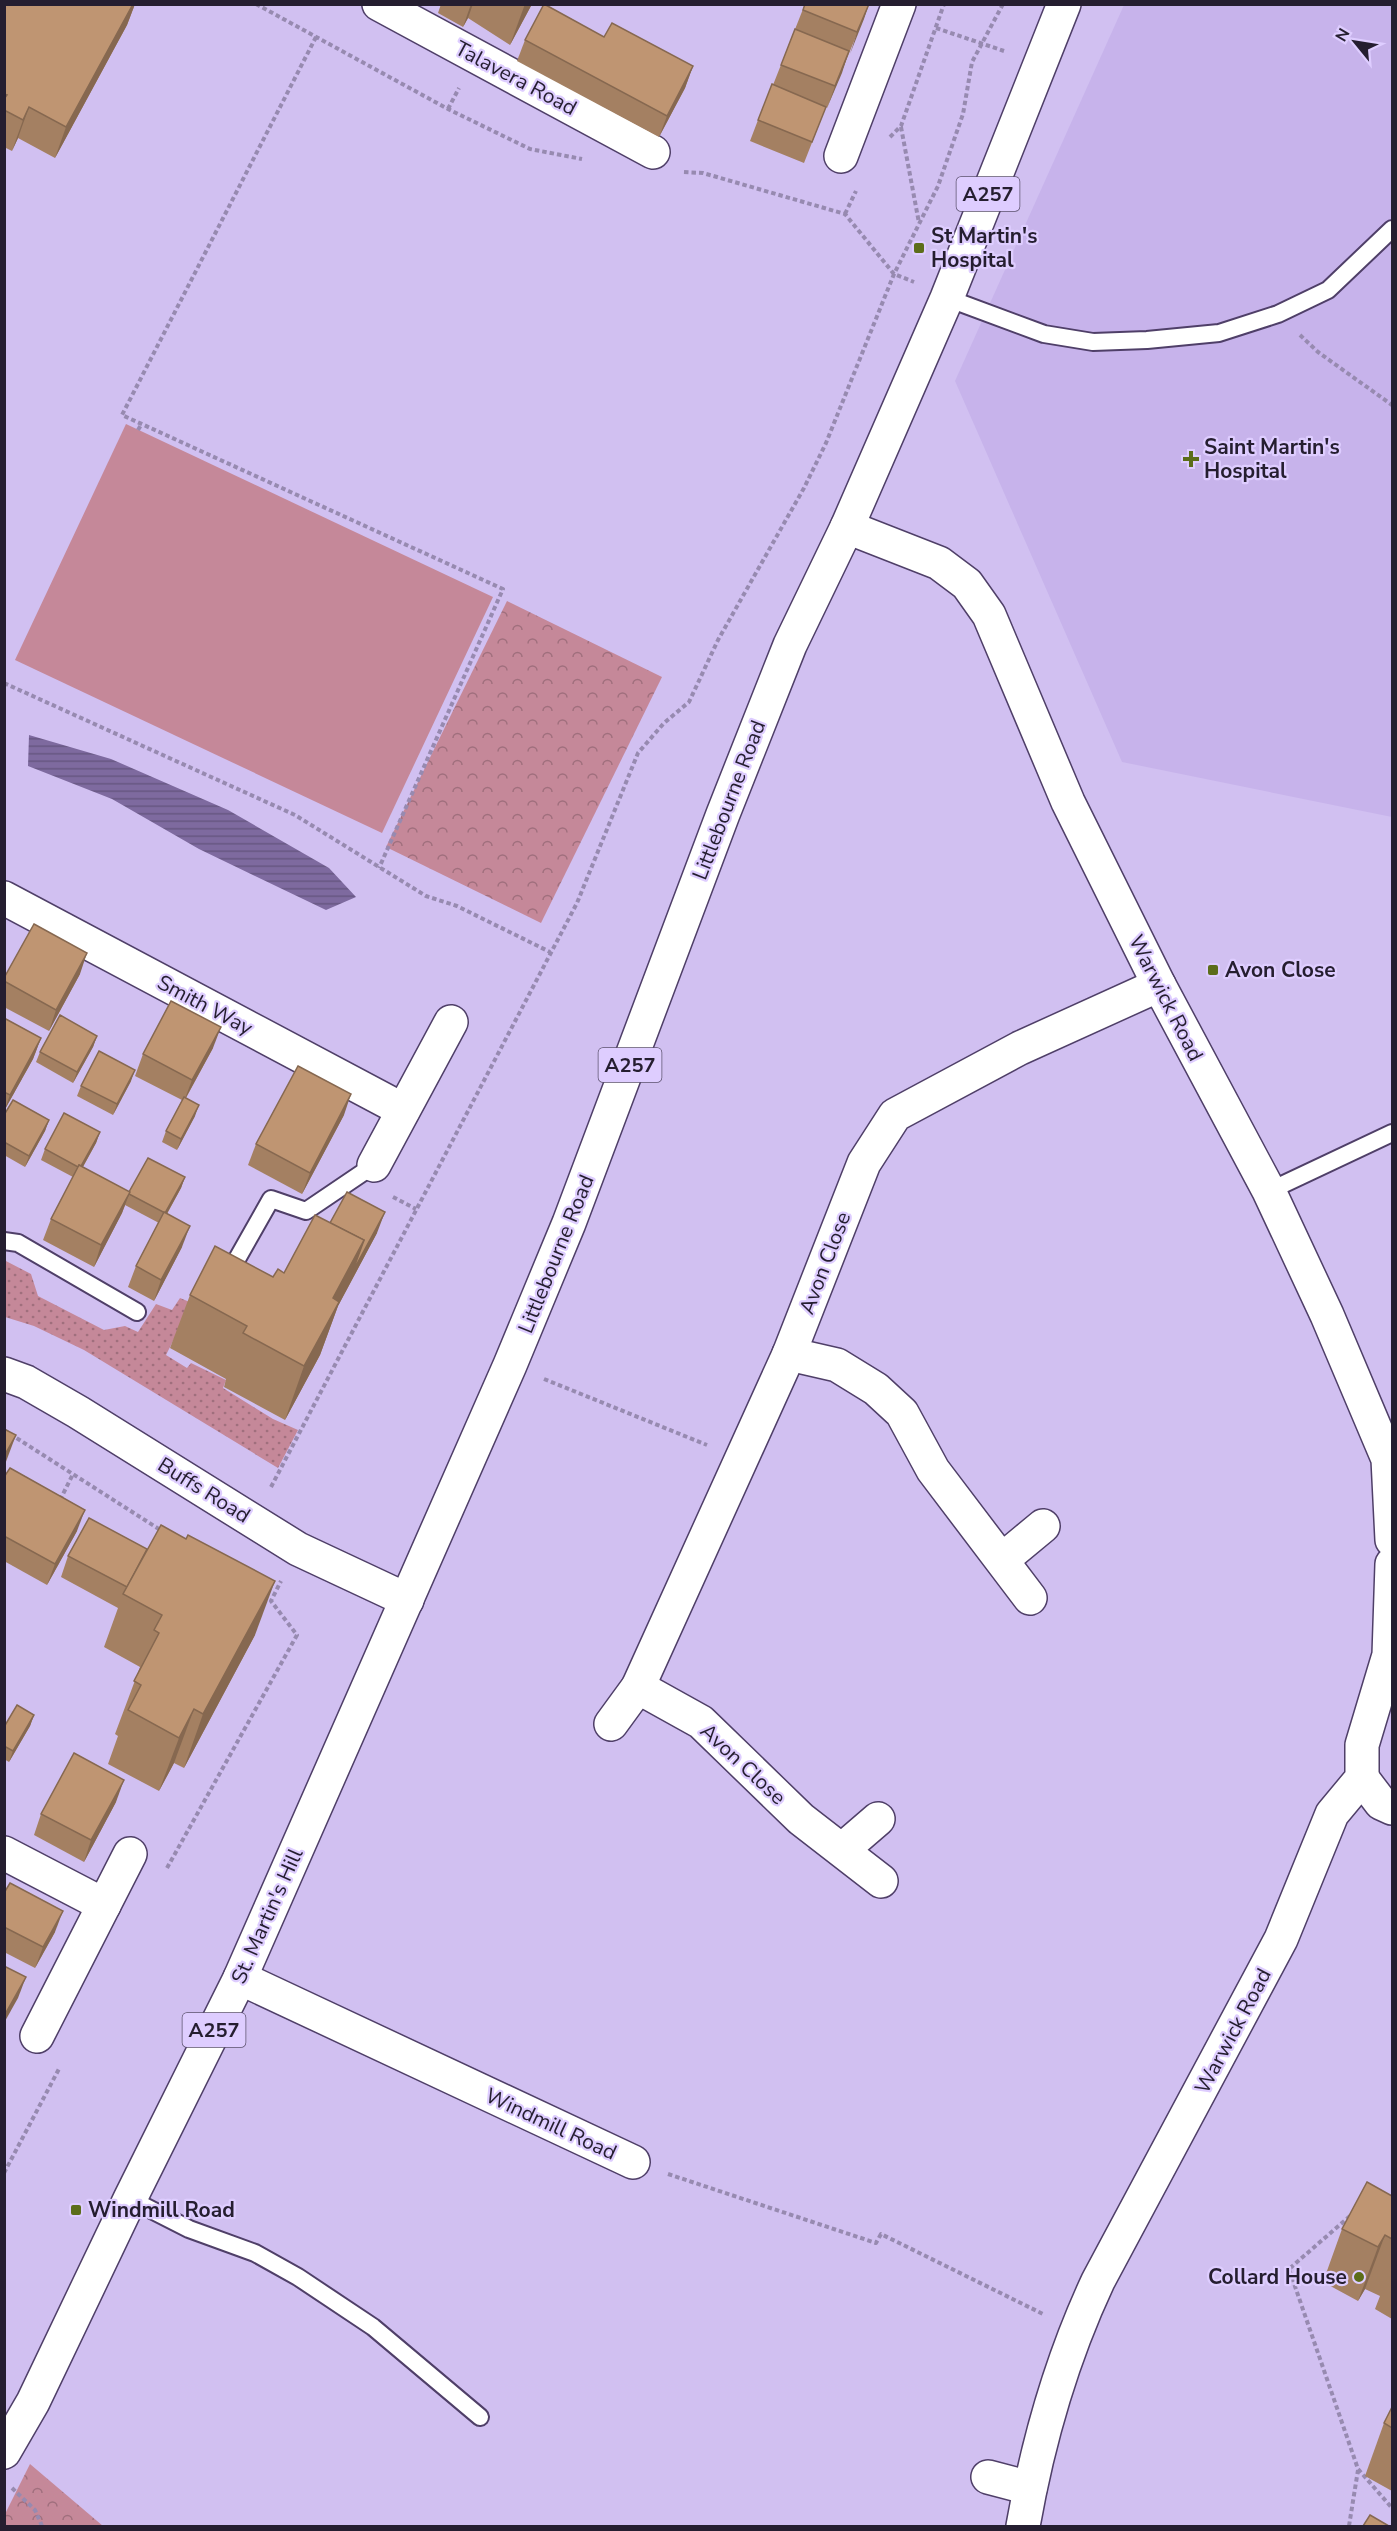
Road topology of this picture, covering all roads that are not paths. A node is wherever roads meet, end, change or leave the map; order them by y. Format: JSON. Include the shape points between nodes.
{"nodes":[{"id":1,"x":380,"y":4,"type":"edge"},
{"id":2,"x":900,"y":4,"type":"edge"},
{"id":3,"x":1064,"y":4,"type":"edge"},
{"id":4,"x":653,"y":152,"type":"dead end"},
{"id":5,"x":841,"y":156,"type":"dead end"},
{"id":6,"x":1392,"y":229,"type":"edge"},
{"id":7,"x":947,"y":298,"type":"junction"},
{"id":8,"x":847,"y":527,"type":"junction"},
{"id":9,"x":5,"y":901,"type":"edge"},
{"id":10,"x":1159,"y":985,"type":"junction"},
{"id":11,"x":452,"y":1022,"type":"dead end"},
{"id":12,"x":403,"y":1110,"type":"junction"},
{"id":13,"x":1392,"y":1133,"type":"edge"},
{"id":14,"x":374,"y":1165,"type":"joint"},
{"id":15,"x":1269,"y":1191,"type":"junction"},
{"id":16,"x":4,"y":1241,"type":"edge"},
{"id":17,"x":228,"y":1275,"type":"edge"},
{"id":18,"x":137,"y":1312,"type":"dead end"},
{"id":19,"x":789,"y":1354,"type":"junction"},
{"id":20,"x":4,"y":1374,"type":"edge"},
{"id":21,"x":1390,"y":1458,"type":"edge"},
{"id":22,"x":1043,"y":1526,"type":"dead end"},
{"id":23,"x":1392,"y":1540,"type":"edge"},
{"id":24,"x":1002,"y":1560,"type":"junction"},
{"id":25,"x":1392,"y":1564,"type":"edge"},
{"id":26,"x":1030,"y":1598,"type":"dead end"},
{"id":27,"x":407,"y":1600,"type":"junction"},
{"id":28,"x":638,"y":1688,"type":"junction"},
{"id":29,"x":611,"y":1724,"type":"dead end"},
{"id":30,"x":1362,"y":1778,"type":"junction"},
{"id":31,"x":1392,"y":1808,"type":"edge"},
{"id":32,"x":878,"y":1819,"type":"dead end"},
{"id":33,"x":842,"y":1850,"type":"junction"},
{"id":34,"x":4,"y":1853,"type":"edge"},
{"id":35,"x":130,"y":1854,"type":"dead end"},
{"id":36,"x":880,"y":1881,"type":"dead end"},
{"id":37,"x":104,"y":1905,"type":"junction"},
{"id":38,"x":240,"y":1978,"type":"junction"},
{"id":39,"x":37,"y":2036,"type":"dead end"},
{"id":40,"x":633,"y":2162,"type":"road end"},
{"id":41,"x":130,"y":2199,"type":"junction"},
{"id":42,"x":480,"y":2417,"type":"dead end"},
{"id":43,"x":4,"y":2452,"type":"edge"},
{"id":44,"x":988,"y":2477,"type":"dead end"},
{"id":45,"x":1030,"y":2488,"type":"junction"},
{"id":46,"x":1023,"y":2526,"type":"edge"}],
"edges":[{"from":1,"to":4,"type":"street","name":"Talavera Road"},
{"from":2,"to":5,"type":"street"},
{"from":3,"to":7,"type":"street","name":"Littlebourne Road","number":"A257"},
{"from":6,"to":7,"type":"lane","via":[[1328,290],[1278,314],[1219,333],[1093,342],[1044,334]]},
{"from":7,"to":8,"type":"street","name":"Littlebourne Road","number":"A257"},
{"from":8,"to":10,"type":"street","name":"Warwick Road","via":[[939,563],[967,584],[989,615],[1068,802]]},
{"from":8,"to":27,"type":"street","name":"Littlebourne Road","number":"A257","via":[[786,655],[578,1202]]},
{"from":9,"to":12,"type":"street","name":"Smith Way"},
{"from":10,"to":15,"type":"street","name":"Warwick Road"},
{"from":10,"to":19,"type":"street","name":"Avon Close","via":[[1020,1048],[895,1115],[864,1163]]},
{"from":11,"to":12,"type":"street"},
{"from":12,"to":14,"type":"street"},
{"from":13,"to":15,"type":"lane"},
{"from":14,"to":17,"type":"lane","via":[[306,1211],[271,1199]]},
{"from":15,"to":21,"type":"street","name":"Warwick Road"},
{"from":16,"to":18,"type":"lane","via":[[18,1243]]},
{"from":19,"to":24,"type":"street","via":[[837,1365],[876,1389],[902,1413],[933,1470]]},
{"from":19,"to":28,"type":"street","name":"Avon Close"},
{"from":20,"to":27,"type":"street","name":"Buffs Road","via":[[78,1412],[298,1549]]},
{"from":21,"to":23,"type":"street","name":"Warwick Road"},
{"from":22,"to":24,"type":"street"},
{"from":24,"to":26,"type":"street"},
{"from":25,"to":30,"type":"street","via":[[1389,1655],[1362,1745]]},
{"from":27,"to":38,"type":"street","name":"St. Martin's Hill","number":"A257"},
{"from":28,"to":29,"type":"street","name":"Avon Close"},
{"from":28,"to":33,"type":"street","name":"Avon Close","via":[[701,1722],[801,1818]]},
{"from":30,"to":31,"type":"street","via":[[1381,1803]]},
{"from":30,"to":45,"type":"street","name":"Warwick Road","via":[[1332,1814],[1281,1939],[1075,2330],[1046,2416]]},
{"from":32,"to":33,"type":"street"},
{"from":33,"to":36,"type":"street","name":"Avon Close"},
{"from":34,"to":37,"type":"street"},
{"from":35,"to":37,"type":"street"},
{"from":37,"to":39,"type":"street"},
{"from":38,"to":40,"type":"street","name":"Windmill Road"},
{"from":38,"to":41,"type":"street","name":"St. Martin's Hill","number":"A257"},
{"from":41,"to":42,"type":"lane","via":[[189,2229],[255,2253],[298,2277],[373,2327]]},
{"from":41,"to":43,"type":"street","name":"St. Martin's Hill","number":"A257","via":[[33,2402]]},
{"from":44,"to":45,"type":"street"},
{"from":45,"to":46,"type":"street","name":"Warwick Road"}]}
